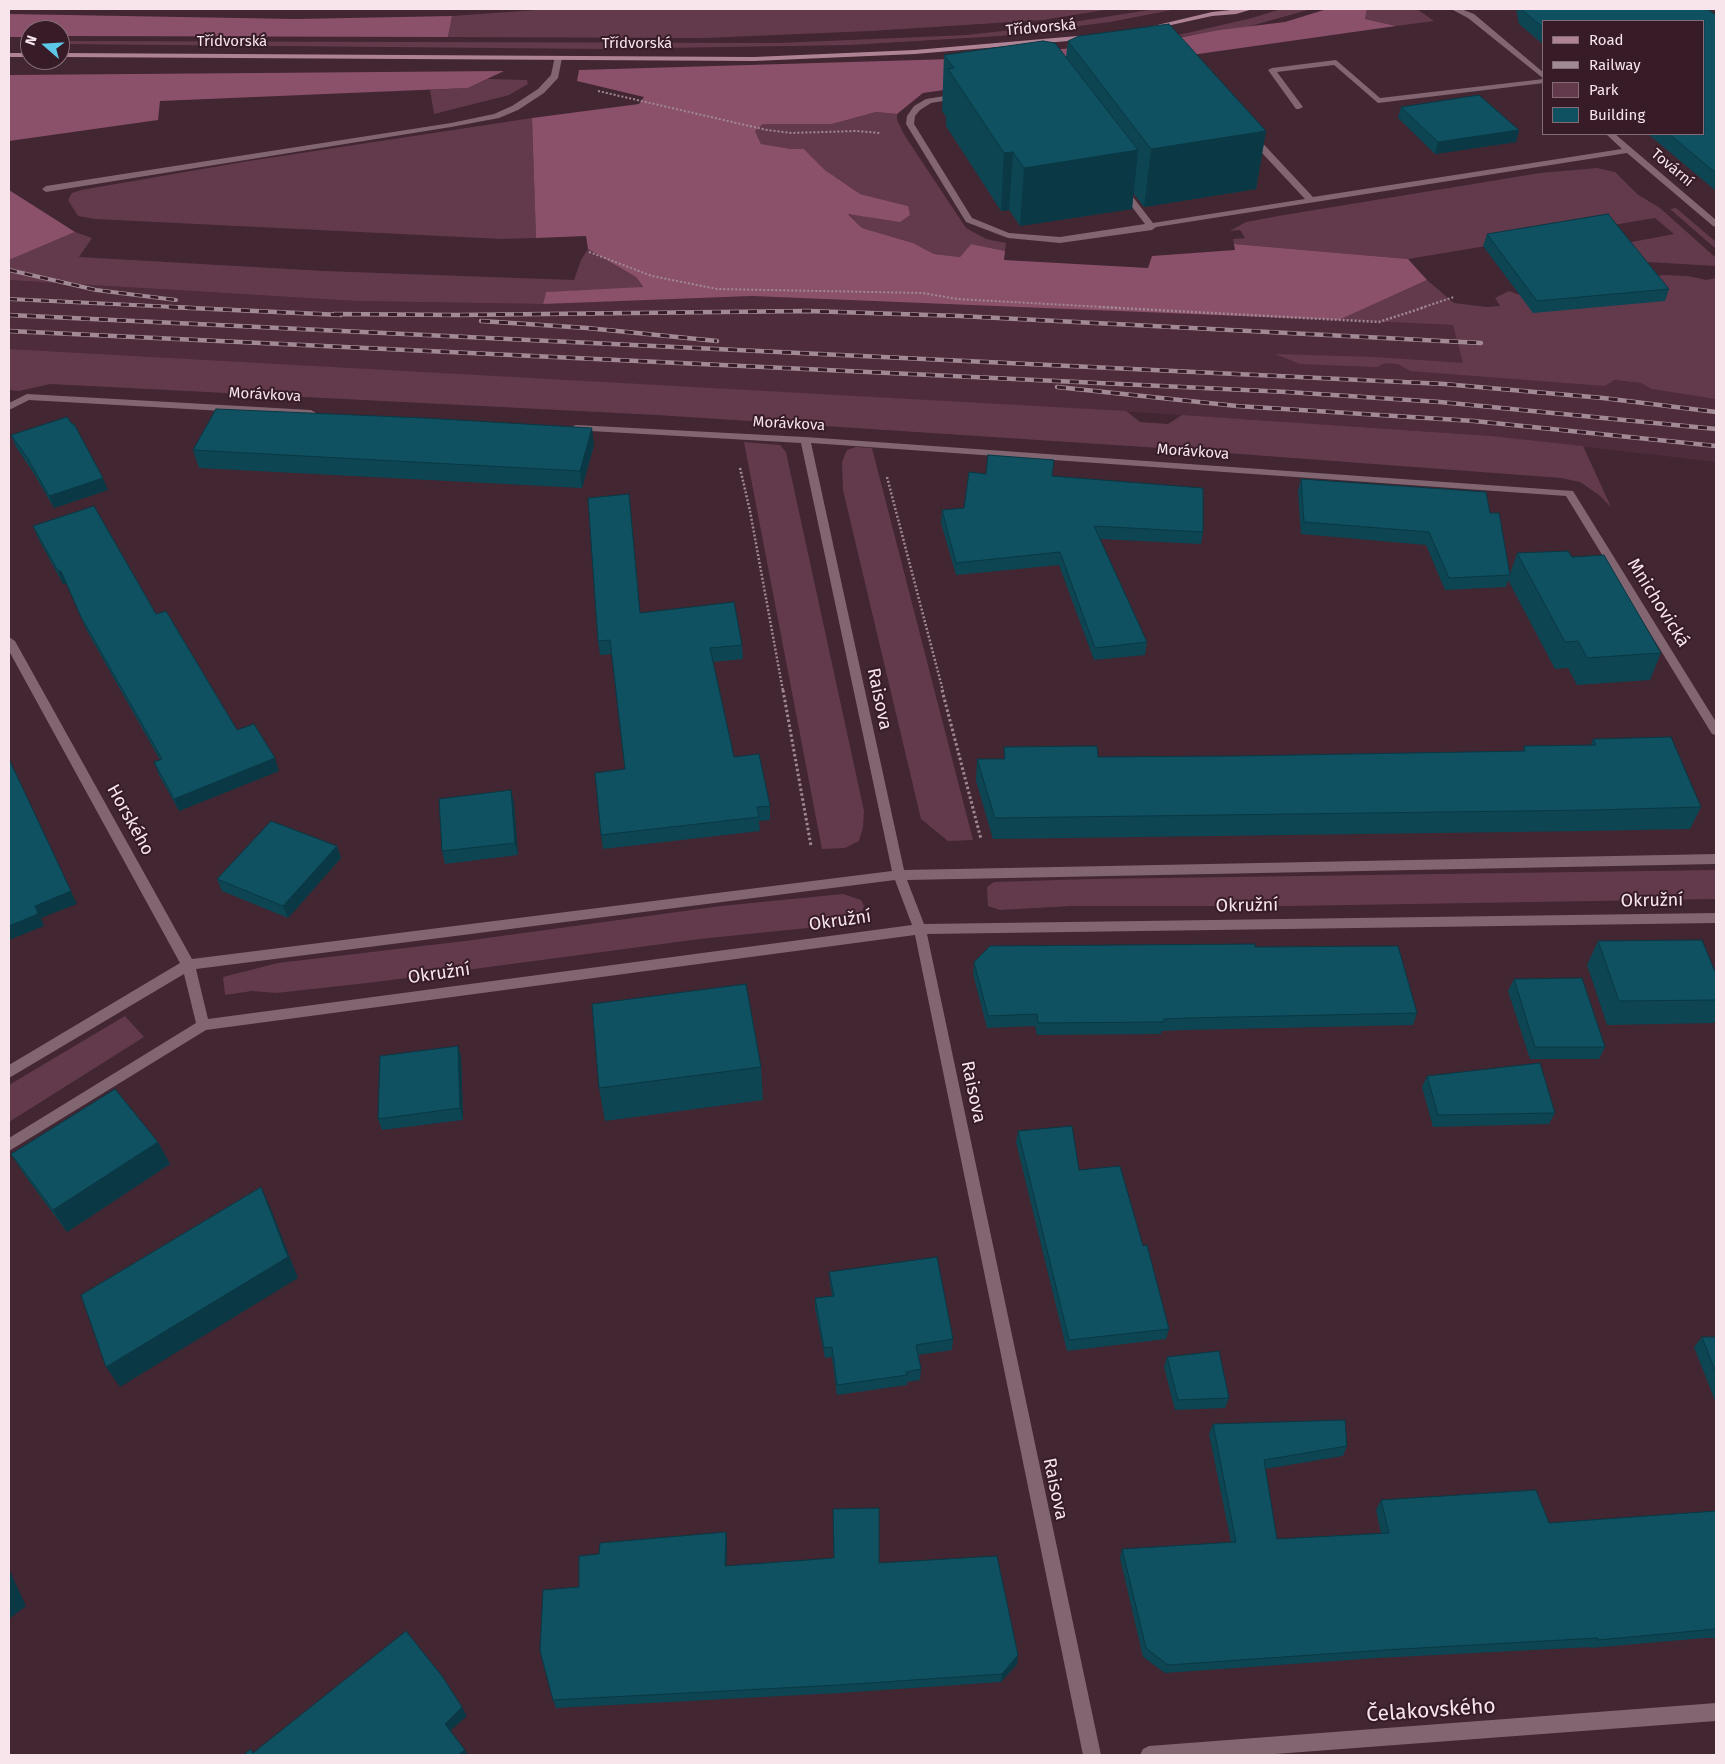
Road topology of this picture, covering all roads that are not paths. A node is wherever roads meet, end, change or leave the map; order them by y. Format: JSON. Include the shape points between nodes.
{"nodes":[{"id":1,"x":1222,"y":9,"type":"edge"},
{"id":2,"x":1249,"y":9,"type":"edge"},
{"id":3,"x":1456,"y":9,"type":"edge"},
{"id":4,"x":1466,"y":9,"type":"edge"},
{"id":5,"x":1212,"y":14,"type":"junction"},
{"id":6,"x":1471,"y":16,"type":"junction"},
{"id":7,"x":1143,"y":29,"type":"edge"},
{"id":8,"x":1101,"y":36,"type":"edge"},
{"id":9,"x":70,"y":55,"type":"edge"},
{"id":10,"x":558,"y":58,"type":"junction"},
{"id":11,"x":1542,"y":75,"type":"edge"},
{"id":12,"x":1542,"y":82,"type":"edge"},
{"id":13,"x":964,"y":96,"type":"edge"},
{"id":14,"x":1299,"y":106,"type":"dead end"},
{"id":15,"x":1245,"y":130,"type":"edge"},
{"id":16,"x":1611,"y":135,"type":"edge"},
{"id":17,"x":1629,"y":150,"type":"junction"},
{"id":18,"x":1118,"y":184,"type":"edge"},
{"id":19,"x":46,"y":188,"type":"dead end"},
{"id":20,"x":1312,"y":201,"type":"junction"},
{"id":21,"x":1716,"y":224,"type":"edge"},
{"id":22,"x":1152,"y":227,"type":"junction"},
{"id":23,"x":9,"y":407,"type":"edge"},
{"id":24,"x":326,"y":414,"type":"edge"},
{"id":25,"x":564,"y":427,"type":"edge"},
{"id":26,"x":805,"y":440,"type":"junction"},
{"id":27,"x":1569,"y":494,"type":"joint"},
{"id":28,"x":9,"y":641,"type":"edge"},
{"id":29,"x":1716,"y":731,"type":"edge"},
{"id":30,"x":1716,"y":859,"type":"edge"},
{"id":31,"x":899,"y":875,"type":"junction"},
{"id":32,"x":1716,"y":918,"type":"edge"},
{"id":33,"x":920,"y":929,"type":"junction"},
{"id":34,"x":188,"y":965,"type":"junction"},
{"id":35,"x":203,"y":1024,"type":"junction"},
{"id":36,"x":9,"y":1072,"type":"edge"},
{"id":37,"x":9,"y":1146,"type":"edge"},
{"id":38,"x":1716,"y":1712,"type":"edge"},
{"id":39,"x":1092,"y":1755,"type":"edge"},
{"id":40,"x":1149,"y":1755,"type":"edge"}],
"edges":[{"from":1,"to":5,"type":"main road"},
{"from":2,"to":5,"type":"main road"},
{"from":3,"to":6,"type":"street"},
{"from":4,"to":6,"type":"street"},
{"from":5,"to":7,"type":"main road"},
{"from":6,"to":11,"type":"street"},
{"from":8,"to":10,"type":"main road","name":"Třídvorská","via":[[847,56]]},
{"from":9,"to":10,"type":"main road","name":"Třídvorská"},
{"from":10,"to":19,"type":"street","via":[[555,76],[529,100],[480,120]]},
{"from":12,"to":14,"type":"street","via":[[1378,101],[1336,62],[1272,70]]},
{"from":13,"to":22,"type":"street","via":[[929,101],[917,108],[910,124],[969,220],[1008,235],[1060,240]]},
{"from":15,"to":20,"type":"street"},
{"from":16,"to":17,"type":"street","name":"Tovární"},
{"from":17,"to":20,"type":"street"},
{"from":17,"to":21,"type":"street","name":"Tovární"},
{"from":18,"to":22,"type":"street"},
{"from":20,"to":22,"type":"street"},
{"from":23,"to":24,"type":"street","name":"Morávkova","via":[[27,398]]},
{"from":25,"to":26,"type":"street","name":"Morávkova"},
{"from":26,"to":27,"type":"street","name":"Morávkova"},
{"from":26,"to":31,"type":"street","name":"Raisova"},
{"from":27,"to":29,"type":"street","name":"Mnichovická"},
{"from":28,"to":34,"type":"street","name":"Horského"},
{"from":30,"to":31,"type":"street"},
{"from":31,"to":33,"type":"street","name":"Raisova"},
{"from":31,"to":34,"type":"street"},
{"from":32,"to":33,"type":"street","name":"Okružní"},
{"from":33,"to":35,"type":"street","name":"Okružní"},
{"from":33,"to":39,"type":"street","name":"Raisova"},
{"from":34,"to":35,"type":"street","name":"Horského"},
{"from":34,"to":36,"type":"street"},
{"from":35,"to":37,"type":"street","name":"Okružní"},
{"from":38,"to":40,"type":"street","name":"Čelakovského"}]}
